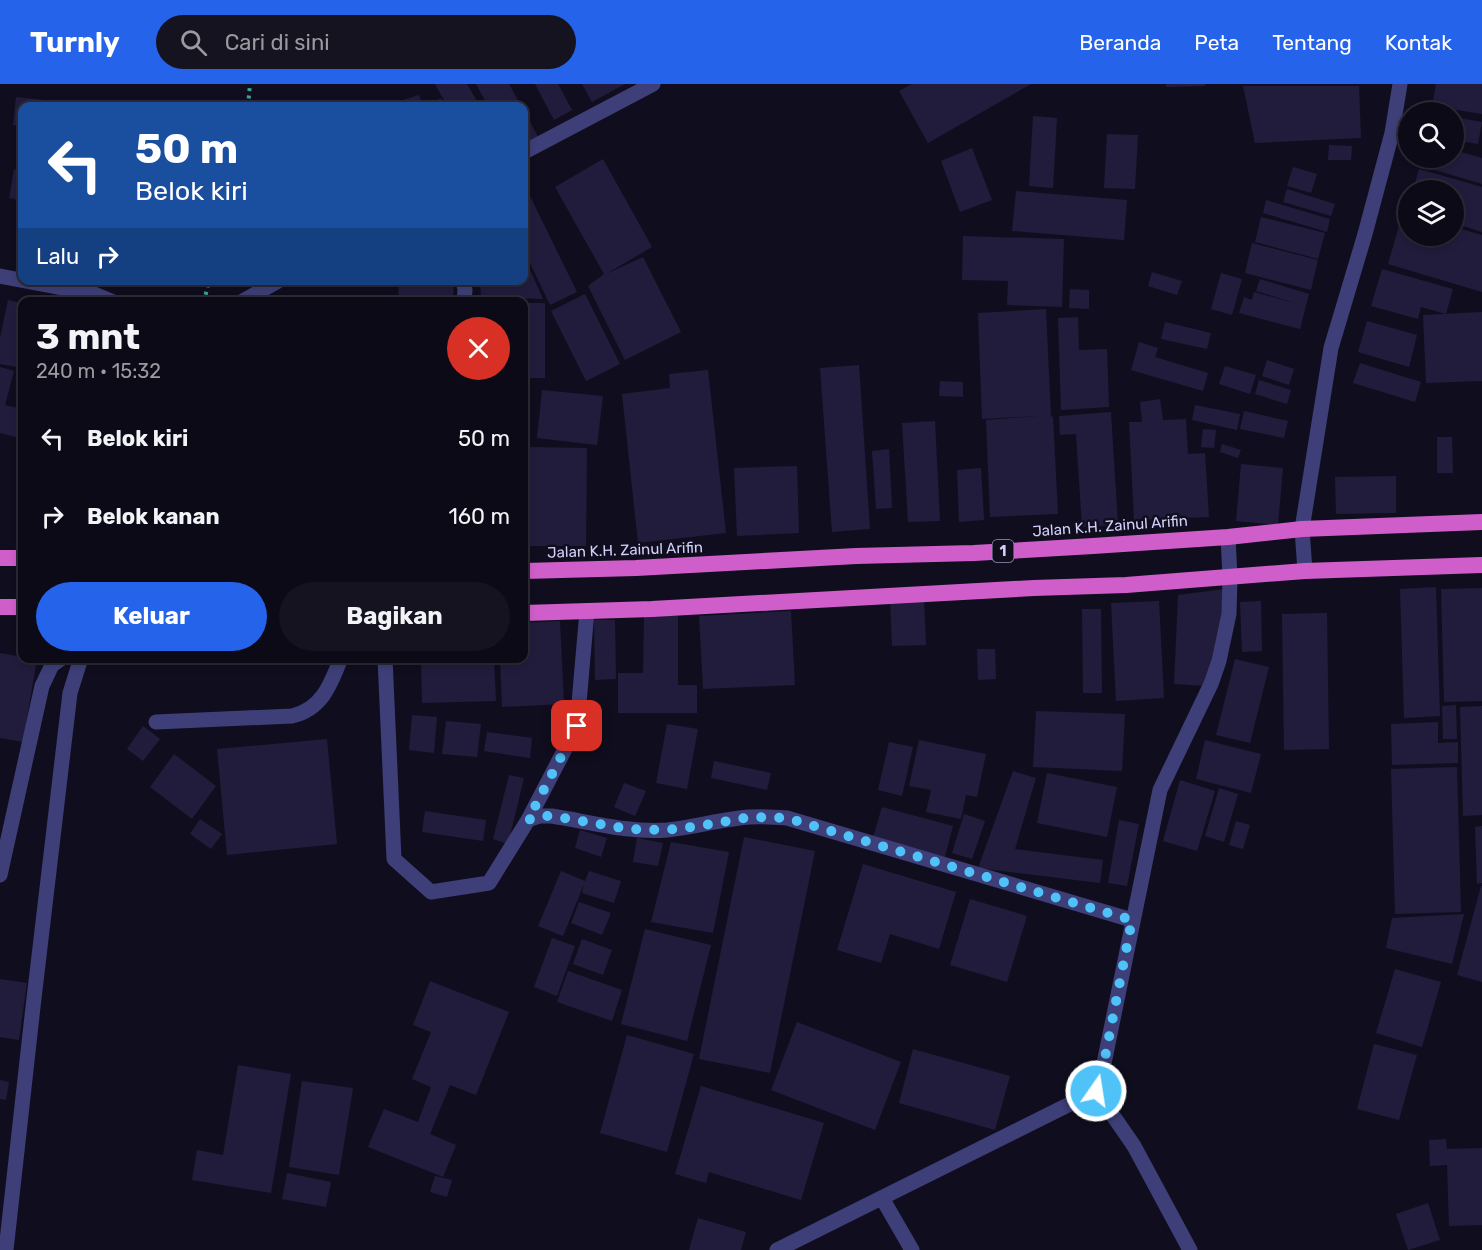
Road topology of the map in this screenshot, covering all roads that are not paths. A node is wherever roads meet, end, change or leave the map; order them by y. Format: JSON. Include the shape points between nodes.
{"nodes":[{"id":1,"x":653,"y":84,"type":"edge"},
{"id":2,"x":1400,"y":84,"type":"edge"},
{"id":3,"x":528,"y":150,"type":"edge"},
{"id":4,"x":0,"y":276,"type":"edge"},
{"id":5,"x":18,"y":279,"type":"edge"},
{"id":6,"x":47,"y":285,"type":"edge"},
{"id":7,"x":271,"y":285,"type":"edge"},
{"id":8,"x":101,"y":297,"type":"edge"},
{"id":9,"x":250,"y":297,"type":"edge"},
{"id":10,"x":1482,"y":522,"type":"edge"},
{"id":11,"x":1302,"y":529,"type":"junction"},
{"id":12,"x":1228,"y":537,"type":"junction"},
{"id":13,"x":0,"y":558,"type":"edge"},
{"id":14,"x":18,"y":558,"type":"edge"},
{"id":15,"x":1482,"y":565,"type":"edge"},
{"id":16,"x":528,"y":571,"type":"edge"},
{"id":17,"x":1305,"y":571,"type":"junction"},
{"id":18,"x":1230,"y":577,"type":"junction"},
{"id":19,"x":0,"y":607,"type":"edge"},
{"id":20,"x":18,"y":607,"type":"edge"},
{"id":21,"x":587,"y":611,"type":"junction"},
{"id":22,"x":528,"y":613,"type":"edge"},
{"id":23,"x":55,"y":663,"type":"edge"},
{"id":24,"x":79,"y":663,"type":"edge"},
{"id":25,"x":339,"y":663,"type":"edge"},
{"id":26,"x":385,"y":663,"type":"edge"},
{"id":27,"x":156,"y":722,"type":"dead end"},
{"id":28,"x":528,"y":820,"type":"junction"},
{"id":29,"x":0,"y":875,"type":"edge"},
{"id":30,"x":1132,"y":920,"type":"junction"},
{"id":31,"x":1096,"y":1091,"type":"junction"},
{"id":32,"x":882,"y":1198,"type":"junction"},
{"id":33,"x":6,"y":1250,"type":"edge"},
{"id":34,"x":777,"y":1250,"type":"edge"},
{"id":35,"x":912,"y":1250,"type":"edge"},
{"id":36,"x":1190,"y":1250,"type":"edge"}],
"edges":[{"from":1,"to":3,"type":"street"},
{"from":2,"to":11,"type":"street","via":[[1392,133],[1332,348]]},
{"from":4,"to":5,"type":"street"},
{"from":6,"to":8,"type":"street"},
{"from":7,"to":9,"type":"street"},
{"from":10,"to":11,"type":"highway","name":"Jalan K.H. Zainul Arifin","number":"1"},
{"from":11,"to":12,"type":"highway","name":"Jalan K.H. Zainul Arifin","number":"1"},
{"from":11,"to":17,"type":"street"},
{"from":12,"to":16,"type":"highway","name":"Jalan K.H. Zainul Arifin","number":"1","via":[[974,553]]},
{"from":12,"to":18,"type":"street"},
{"from":13,"to":14,"type":"highway"},
{"from":15,"to":17,"type":"highway"},
{"from":17,"to":18,"type":"highway"},
{"from":18,"to":21,"type":"highway"},
{"from":18,"to":30,"type":"street","via":[[1230,614],[1219,661],[1160,790]]},
{"from":19,"to":20,"type":"highway"},
{"from":21,"to":22,"type":"highway"},
{"from":21,"to":28,"type":"street","via":[[577,726]]},
{"from":23,"to":29,"type":"street","via":[[42,686]]},
{"from":24,"to":33,"type":"street","via":[[70,693]]},
{"from":25,"to":27,"type":"street","via":[[323,696],[301,714]]},
{"from":26,"to":28,"type":"street","via":[[394,859],[431,892],[489,884]]},
{"from":28,"to":30,"type":"street","via":[[552,816],[628,829],[665,830],[750,817],[787,818]]},
{"from":30,"to":31,"type":"street"},
{"from":31,"to":32,"type":"street"},
{"from":31,"to":36,"type":"street","via":[[1134,1146]]},
{"from":32,"to":34,"type":"street"},
{"from":32,"to":35,"type":"street"}]}
